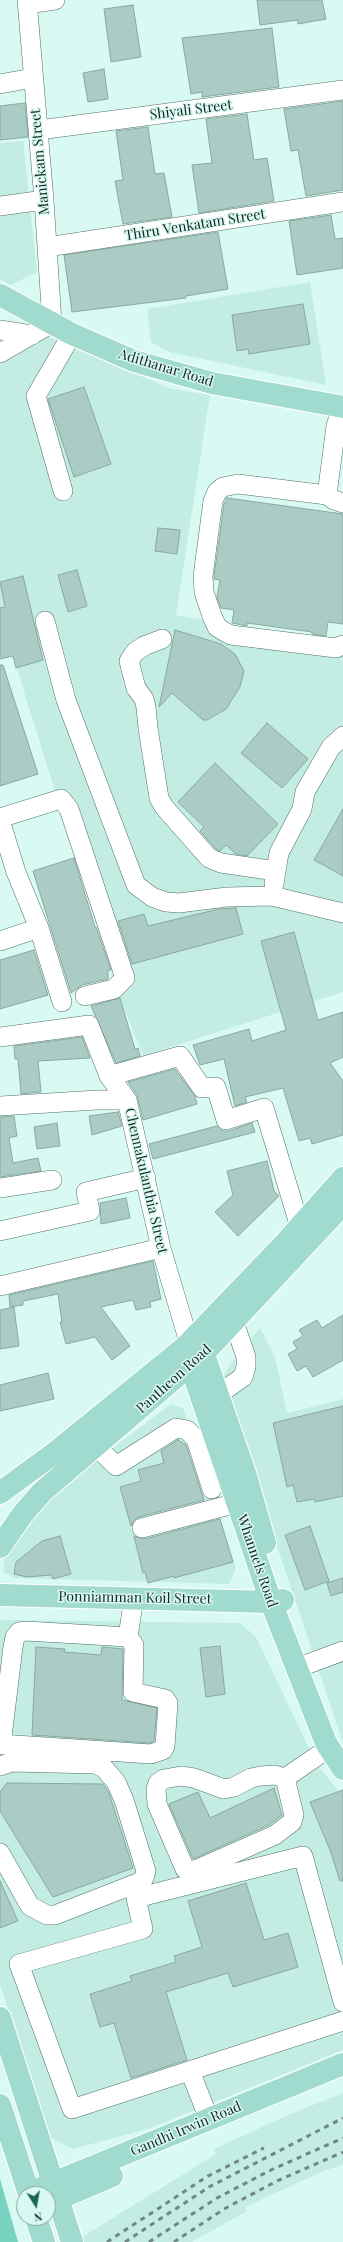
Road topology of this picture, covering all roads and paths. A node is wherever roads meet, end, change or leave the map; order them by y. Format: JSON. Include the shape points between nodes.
{"nodes":[{"id":1,"x":55,"y":0,"type":"edge"},
{"id":2,"x":27,"y":2,"type":"edge"},
{"id":3,"x":33,"y":78,"type":"junction"},
{"id":4,"x":0,"y":84,"type":"edge"},
{"id":5,"x":343,"y":90,"type":"edge"},
{"id":6,"x":38,"y":130,"type":"junction"},
{"id":7,"x":44,"y":200,"type":"junction"},
{"id":8,"x":343,"y":202,"type":"edge"},
{"id":9,"x":0,"y":206,"type":"edge"},
{"id":10,"x":47,"y":247,"type":"junction"},
{"id":11,"x":0,"y":295,"type":"edge"},
{"id":12,"x":52,"y":324,"type":"junction"},
{"id":13,"x":0,"y":330,"type":"edge"},
{"id":14,"x":72,"y":334,"type":"junction"},
{"id":15,"x":32,"y":335,"type":"junction"},
{"id":16,"x":0,"y":353,"type":"edge"},
{"id":17,"x":343,"y":407,"type":"edge"},
{"id":18,"x":63,"y":492,"type":"dead end"},
{"id":19,"x":335,"y":499,"type":"edge"},
{"id":20,"x":46,"y":621,"type":"dead end"},
{"id":21,"x":162,"y":639,"type":"dead end"},
{"id":22,"x":343,"y":645,"type":"edge"},
{"id":23,"x":343,"y":736,"type":"edge"},
{"id":24,"x":0,"y":819,"type":"edge"},
{"id":25,"x":276,"y":871,"type":"junction"},
{"id":26,"x":272,"y":896,"type":"junction"},
{"id":27,"x":343,"y":913,"type":"edge"},
{"id":28,"x":39,"y":928,"type":"junction"},
{"id":29,"x":0,"y":941,"type":"edge"},
{"id":30,"x":86,"y":996,"type":"dead end"},
{"id":31,"x":62,"y":1002,"type":"dead end"},
{"id":32,"x":0,"y":1037,"type":"edge"},
{"id":33,"x":109,"y":1076,"type":"junction"},
{"id":34,"x":127,"y":1100,"type":"junction"},
{"id":35,"x":0,"y":1106,"type":"edge"},
{"id":36,"x":146,"y":1178,"type":"junction"},
{"id":37,"x":343,"y":1178,"type":"edge"},
{"id":38,"x":52,"y":1180,"type":"dead end"},
{"id":39,"x":0,"y":1188,"type":"edge"},
{"id":40,"x":343,"y":1204,"type":"edge"},
{"id":41,"x":300,"y":1227,"type":"junction"},
{"id":42,"x":0,"y":1231,"type":"edge"},
{"id":43,"x":161,"y":1248,"type":"junction"},
{"id":44,"x":0,"y":1286,"type":"edge"},
{"id":45,"x":234,"y":1322,"type":"junction"},
{"id":46,"x":193,"y":1348,"type":"junction"},
{"id":47,"x":219,"y":1394,"type":"junction"},
{"id":48,"x":96,"y":1446,"type":"junction"},
{"id":49,"x":69,"y":1454,"type":"junction"},
{"id":50,"x":212,"y":1489,"type":"dead end"},
{"id":51,"x":0,"y":1493,"type":"edge"},
{"id":52,"x":237,"y":1503,"type":"junction"},
{"id":53,"x":142,"y":1528,"type":"dead end"},
{"id":54,"x":0,"y":1547,"type":"edge"},
{"id":55,"x":0,"y":1595,"type":"edge"},
{"id":56,"x":134,"y":1597,"type":"junction"},
{"id":57,"x":277,"y":1601,"type":"junction"},
{"id":58,"x":8,"y":1636,"type":"edge"},
{"id":59,"x":128,"y":1637,"type":"junction"},
{"id":60,"x":343,"y":1651,"type":"edge"},
{"id":61,"x":305,"y":1665,"type":"junction"},
{"id":62,"x":1,"y":1744,"type":"edge"},
{"id":63,"x":336,"y":1753,"type":"edge"},
{"id":64,"x":0,"y":1766,"type":"edge"},
{"id":65,"x":343,"y":1769,"type":"edge"},
{"id":66,"x":285,"y":1778,"type":"junction"},
{"id":67,"x":0,"y":1853,"type":"edge"},
{"id":68,"x":343,"y":2002,"type":"edge"},
{"id":69,"x":0,"y":2018,"type":"edge"},
{"id":70,"x":343,"y":2021,"type":"edge"},
{"id":71,"x":343,"y":2064,"type":"edge"},
{"id":72,"x":190,"y":2071,"type":"junction"},
{"id":73,"x":343,"y":2077,"type":"edge"},
{"id":74,"x":0,"y":2105,"type":"edge"},
{"id":75,"x":209,"y":2119,"type":"junction"},
{"id":76,"x":26,"y":2186,"type":"edge"},
{"id":77,"x":50,"y":2186,"type":"edge"},
{"id":78,"x":56,"y":2194,"type":"edge"},
{"id":79,"x":56,"y":2194,"type":"edge"},
{"id":80,"x":56,"y":2202,"type":"edge"},
{"id":81,"x":39,"y":2226,"type":"edge"},
{"id":82,"x":44,"y":2242,"type":"edge"},
{"id":83,"x":72,"y":2242,"type":"edge"}],
"edges":[{"from":1,"to":2,"type":"street"},
{"from":2,"to":3,"type":"street","name":"Manickam Street"},
{"from":3,"to":4,"type":"street"},
{"from":3,"to":6,"type":"street","name":"Manickam Street"},
{"from":5,"to":6,"type":"street","name":"Shiyali Street"},
{"from":6,"to":7,"type":"street","name":"Manickam Street"},
{"from":7,"to":9,"type":"street"},
{"from":7,"to":10,"type":"street","name":"Manickam Street"},
{"from":8,"to":10,"type":"street","name":"Thiru Venkatam Street"},
{"from":10,"to":12,"type":"street","name":"Manickam Street"},
{"from":11,"to":12,"type":"main road","name":"Adithanar Road"},
{"from":12,"to":14,"type":"main road","name":"Adithanar Road"},
{"from":12,"to":15,"type":"street"},
{"from":13,"to":15,"type":"street"},
{"from":14,"to":17,"type":"main road","name":"Adithanar Road","via":[[134,361],[171,373],[261,394]]},
{"from":14,"to":18,"type":"street","via":[[36,396]]},
{"from":15,"to":16,"type":"street"},
{"from":17,"to":19,"type":"street","via":[[336,426]]},
{"from":19,"to":22,"type":"street","via":[[238,484],[223,487],[213,501],[203,576],[204,592],[217,627],[231,634],[336,648]]},
{"from":20,"to":26,"type":"street","via":[[66,700],[136,885],[152,897],[179,903],[228,897]]},
{"from":21,"to":25,"type":"street","via":[[144,646],[128,661],[136,688],[146,707],[159,798],[164,807],[210,858]]},
{"from":23,"to":25,"type":"street","via":[[331,747],[305,792],[302,809],[279,853]]},
{"from":24,"to":28,"type":"street","via":[[16,872]]},
{"from":24,"to":30,"type":"street","via":[[61,799],[69,809],[126,978],[114,989]]},
{"from":25,"to":26,"type":"street"},
{"from":26,"to":27,"type":"street"},
{"from":28,"to":29,"type":"street"},
{"from":28,"to":31,"type":"street"},
{"from":32,"to":33,"type":"street","name":"Chennakulanthia Street","via":[[89,1025]]},
{"from":33,"to":34,"type":"street","name":"Chennakulanthia Street"},
{"from":33,"to":41,"type":"street","via":[[180,1056],[202,1088],[216,1088],[226,1120],[264,1108]]},
{"from":34,"to":35,"type":"street"},
{"from":34,"to":36,"type":"street","name":"Chennakulanthia Street"},
{"from":36,"to":42,"type":"street","via":[[86,1192],[90,1211]]},
{"from":36,"to":43,"type":"street","name":"Chennakulanthia Street"},
{"from":37,"to":41,"type":"main road","name":"Pantheon Road"},
{"from":38,"to":39,"type":"street"},
{"from":40,"to":45,"type":"main road","name":"Pantheon Road"},
{"from":41,"to":46,"type":"main road","name":"Pantheon Road"},
{"from":43,"to":44,"type":"street"},
{"from":43,"to":46,"type":"street","name":"Chennakulanthia Street"},
{"from":45,"to":46,"type":"main road","name":"Pantheon Road"},
{"from":45,"to":47,"type":"street","via":[[246,1357],[246,1367],[242,1377]]},
{"from":46,"to":47,"type":"main road","name":"Whannels Road"},
{"from":46,"to":48,"type":"main road","name":"Pantheon Road"},
{"from":46,"to":49,"type":"main road","name":"Pantheon Road"},
{"from":46,"to":52,"type":"main road","name":"Whannels Road"},
{"from":47,"to":57,"type":"main road","name":"Whannels Road"},
{"from":48,"to":49,"type":"main road","name":"Pantheon Road"},
{"from":48,"to":50,"type":"street","via":[[116,1466],[176,1428],[187,1430],[196,1439]]},
{"from":49,"to":51,"type":"main road","name":"Pantheon Road"},
{"from":49,"to":54,"type":"main road","name":"Pantheon Road"},
{"from":52,"to":53,"type":"street"},
{"from":52,"to":57,"type":"main road","name":"Whannels Road"},
{"from":55,"to":56,"type":"main road","name":"Ponniamman Koil Street"},
{"from":56,"to":57,"type":"main road","name":"Ponniamman Koil Street"},
{"from":56,"to":59,"type":"street"},
{"from":57,"to":61,"type":"main road","name":"Whannels Road"},
{"from":57,"to":63,"type":"main road","name":"Whannels Road"},
{"from":58,"to":59,"type":"street","via":[[26,1631]]},
{"from":58,"to":62,"type":"street"},
{"from":59,"to":62,"type":"street","via":[[134,1645],[133,1692],[165,1699],[168,1703],[163,1750],[150,1754]]},
{"from":60,"to":61,"type":"street"},
{"from":61,"to":63,"type":"main road","name":"Whannels Road"},
{"from":63,"to":65,"type":"main road","name":"Whannels Road"},
{"from":63,"to":66,"type":"street"},
{"from":64,"to":67,"type":"street","via":[[11,1762],[95,1764],[104,1767],[116,1782],[124,1800],[146,1871],[140,1882],[56,1915],[47,1915],[30,1906]]},
{"from":66,"to":66,"type":"street","via":[[294,1815],[292,1822],[275,1835],[200,1868],[191,1871],[185,1869],[157,1804],[158,1783],[164,1779],[181,1776],[224,1789],[256,1777],[275,1775]]},
{"from":68,"to":72,"type":"street","via":[[303,1856],[136,1898],[143,1929],[19,1964],[72,2108]]},
{"from":69,"to":77,"type":"main road"},
{"from":70,"to":72,"type":"street"},
{"from":71,"to":75,"type":"main road","name":"Gandhi Irwin Road"},
{"from":72,"to":75,"type":"street"},
{"from":73,"to":78,"type":"main road","name":"Gandhi Irwin Road"},
{"from":74,"to":76,"type":"main road"},
{"from":75,"to":79,"type":"main road","name":"Gandhi Irwin Road"},
{"from":80,"to":83,"type":"main road"},
{"from":81,"to":82,"type":"main road"}]}
